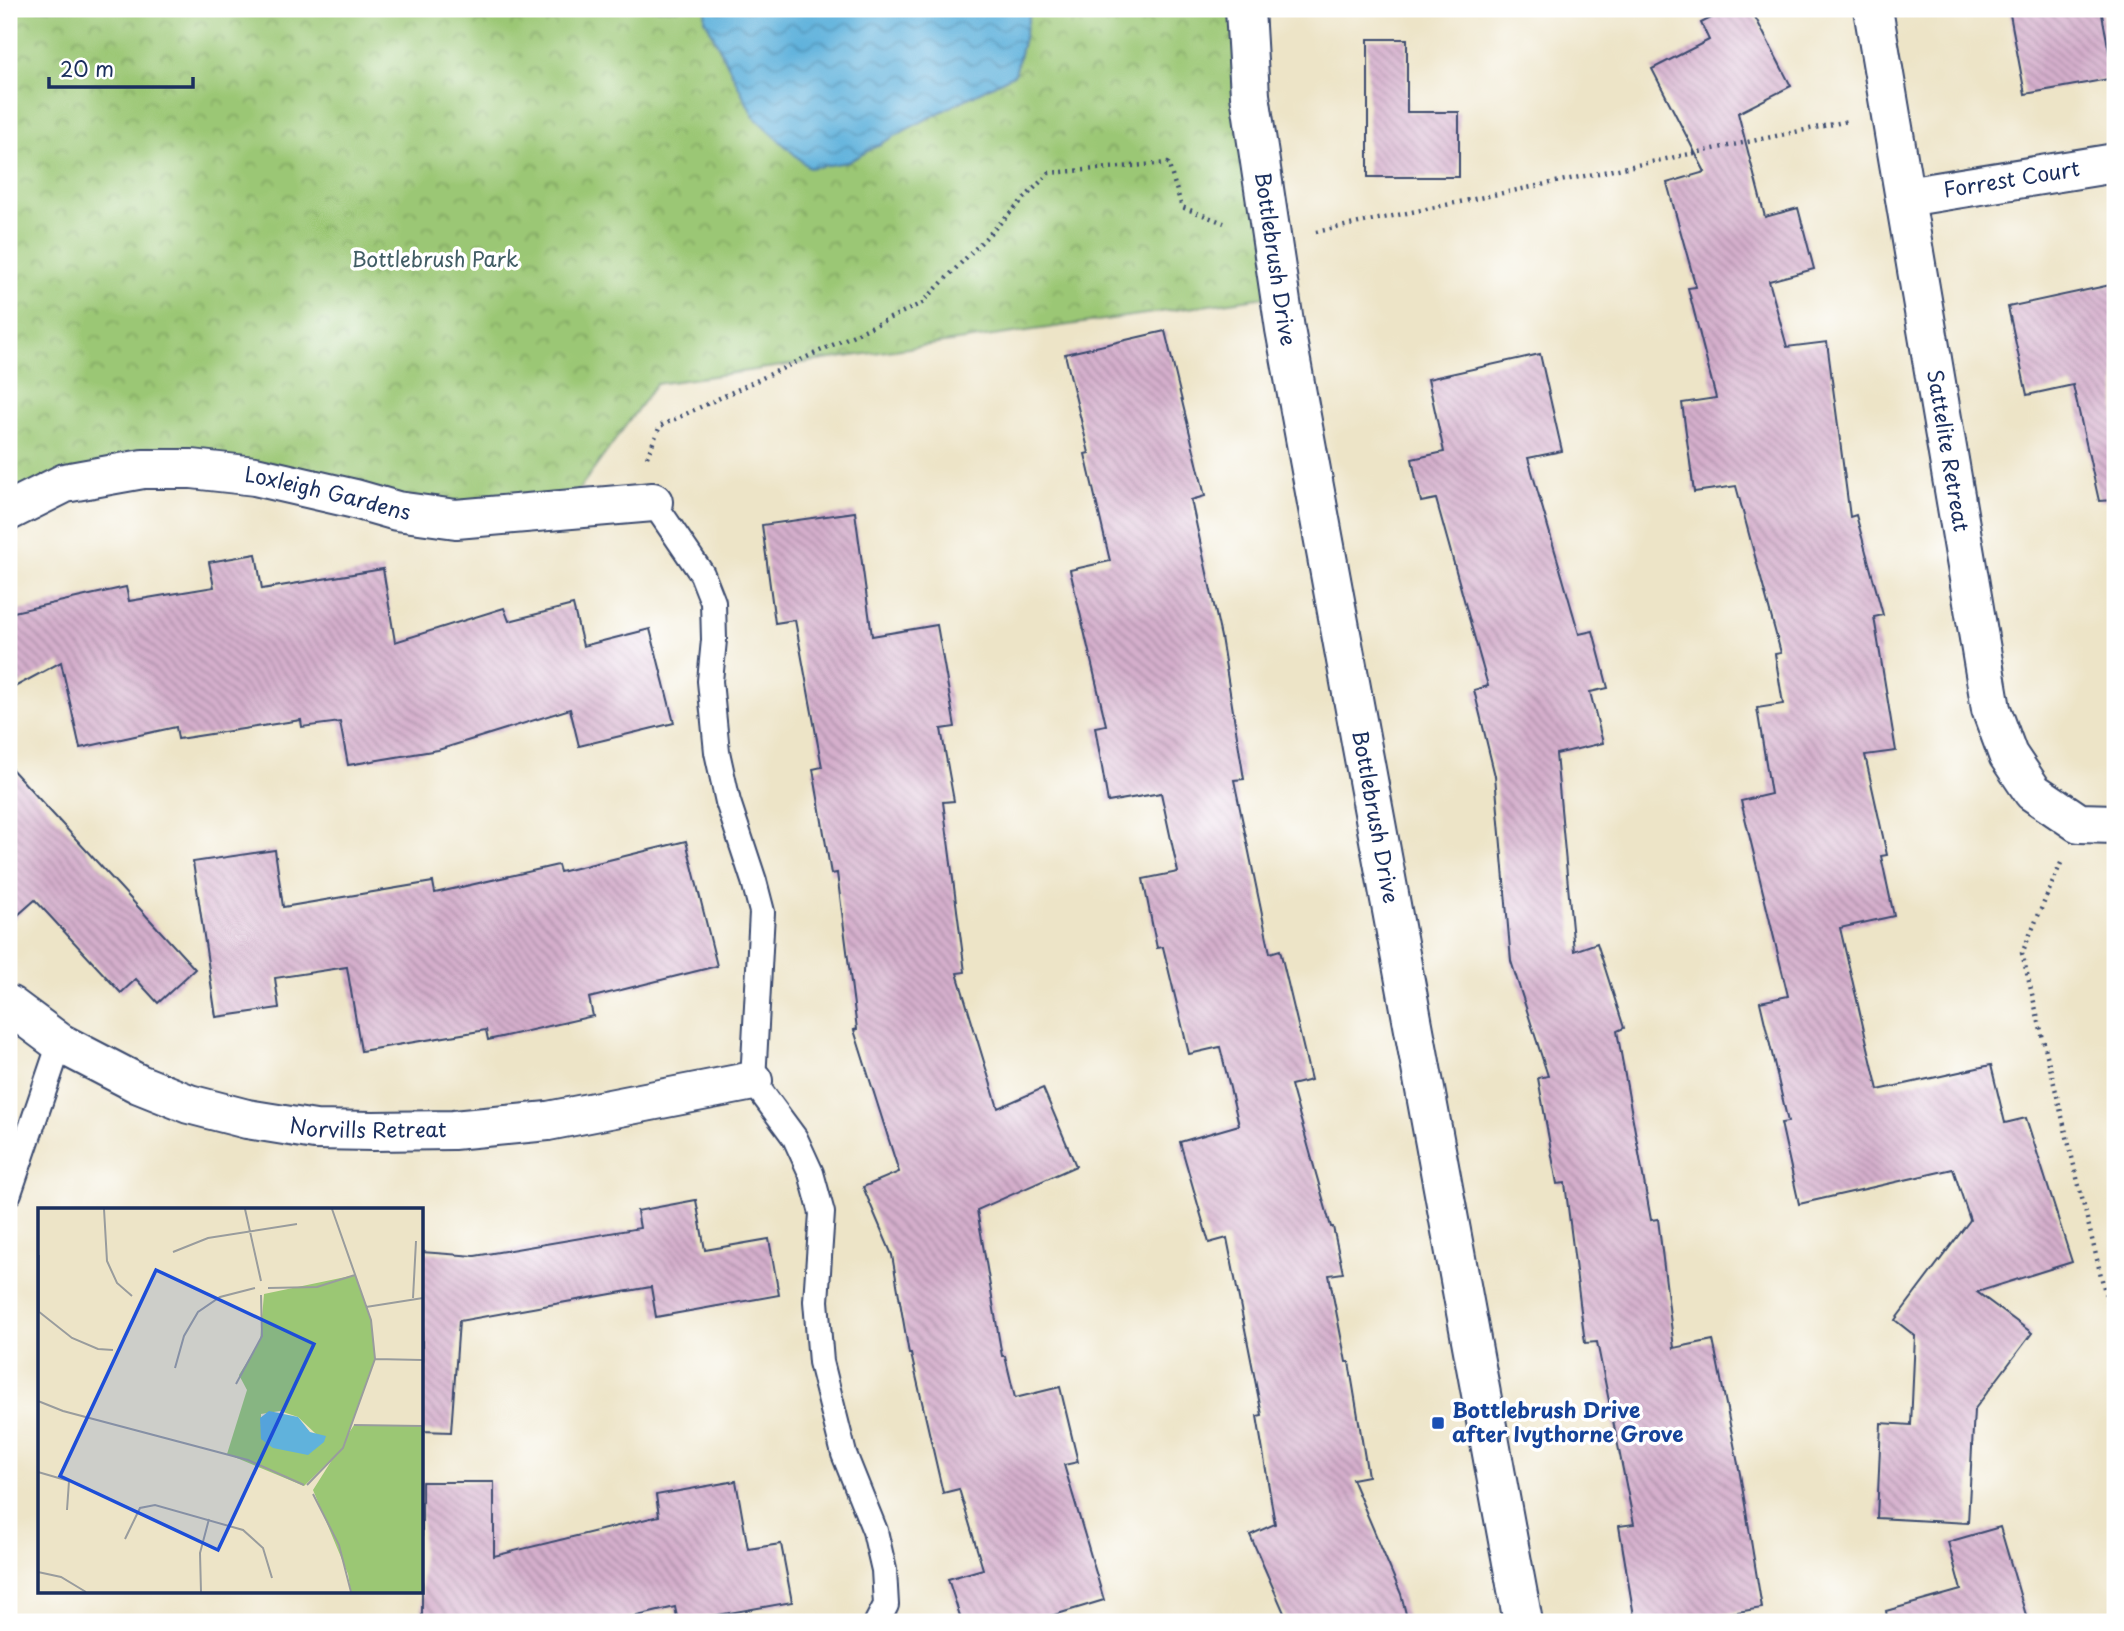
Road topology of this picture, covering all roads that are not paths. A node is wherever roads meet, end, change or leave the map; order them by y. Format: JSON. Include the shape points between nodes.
{"nodes":[{"id":1,"x":1245,"y":9,"type":"edge"},
{"id":2,"x":1873,"y":9,"type":"edge"},
{"id":3,"x":2115,"y":163,"type":"edge"},
{"id":4,"x":1906,"y":197,"type":"junction"},
{"id":5,"x":641,"y":503,"type":"joint"},
{"id":6,"x":9,"y":511,"type":"edge"},
{"id":7,"x":2097,"y":823,"type":"edge"},
{"id":8,"x":9,"y":1005,"type":"edge"},
{"id":9,"x":60,"y":1043,"type":"junction"},
{"id":10,"x":753,"y":1081,"type":"junction"},
{"id":11,"x":9,"y":1193,"type":"edge"},
{"id":12,"x":877,"y":1622,"type":"edge"},
{"id":13,"x":1522,"y":1622,"type":"edge"}],
"edges":[{"from":1,"to":13,"type":"street","name":"Bottlebrush Drive","via":[[1250,95],[1290,356]]},
{"from":2,"to":4,"type":"street","name":"Sattelite Retreat"},
{"from":3,"to":4,"type":"street","name":"Forrest Court"},
{"from":4,"to":7,"type":"street","name":"Sattelite Retreat","via":[[1991,709],[2008,755],[2033,792]]},
{"from":5,"to":6,"type":"street","name":"Loxleigh Gardens","via":[[456,519],[397,511],[255,476],[143,469],[65,483]]},
{"from":5,"to":10,"type":"lane","via":[[702,574],[713,602],[710,681],[717,752],[762,912]]},
{"from":8,"to":9,"type":"street","name":"Norvills Retreat"},
{"from":9,"to":10,"type":"street","name":"Norvills Retreat","via":[[189,1104],[314,1130],[453,1130],[548,1121]]},
{"from":9,"to":11,"type":"lane"},
{"from":10,"to":12,"type":"lane","via":[[795,1138],[822,1213],[816,1301],[821,1362],[844,1454],[875,1531],[884,1570],[886,1605]]}]}
